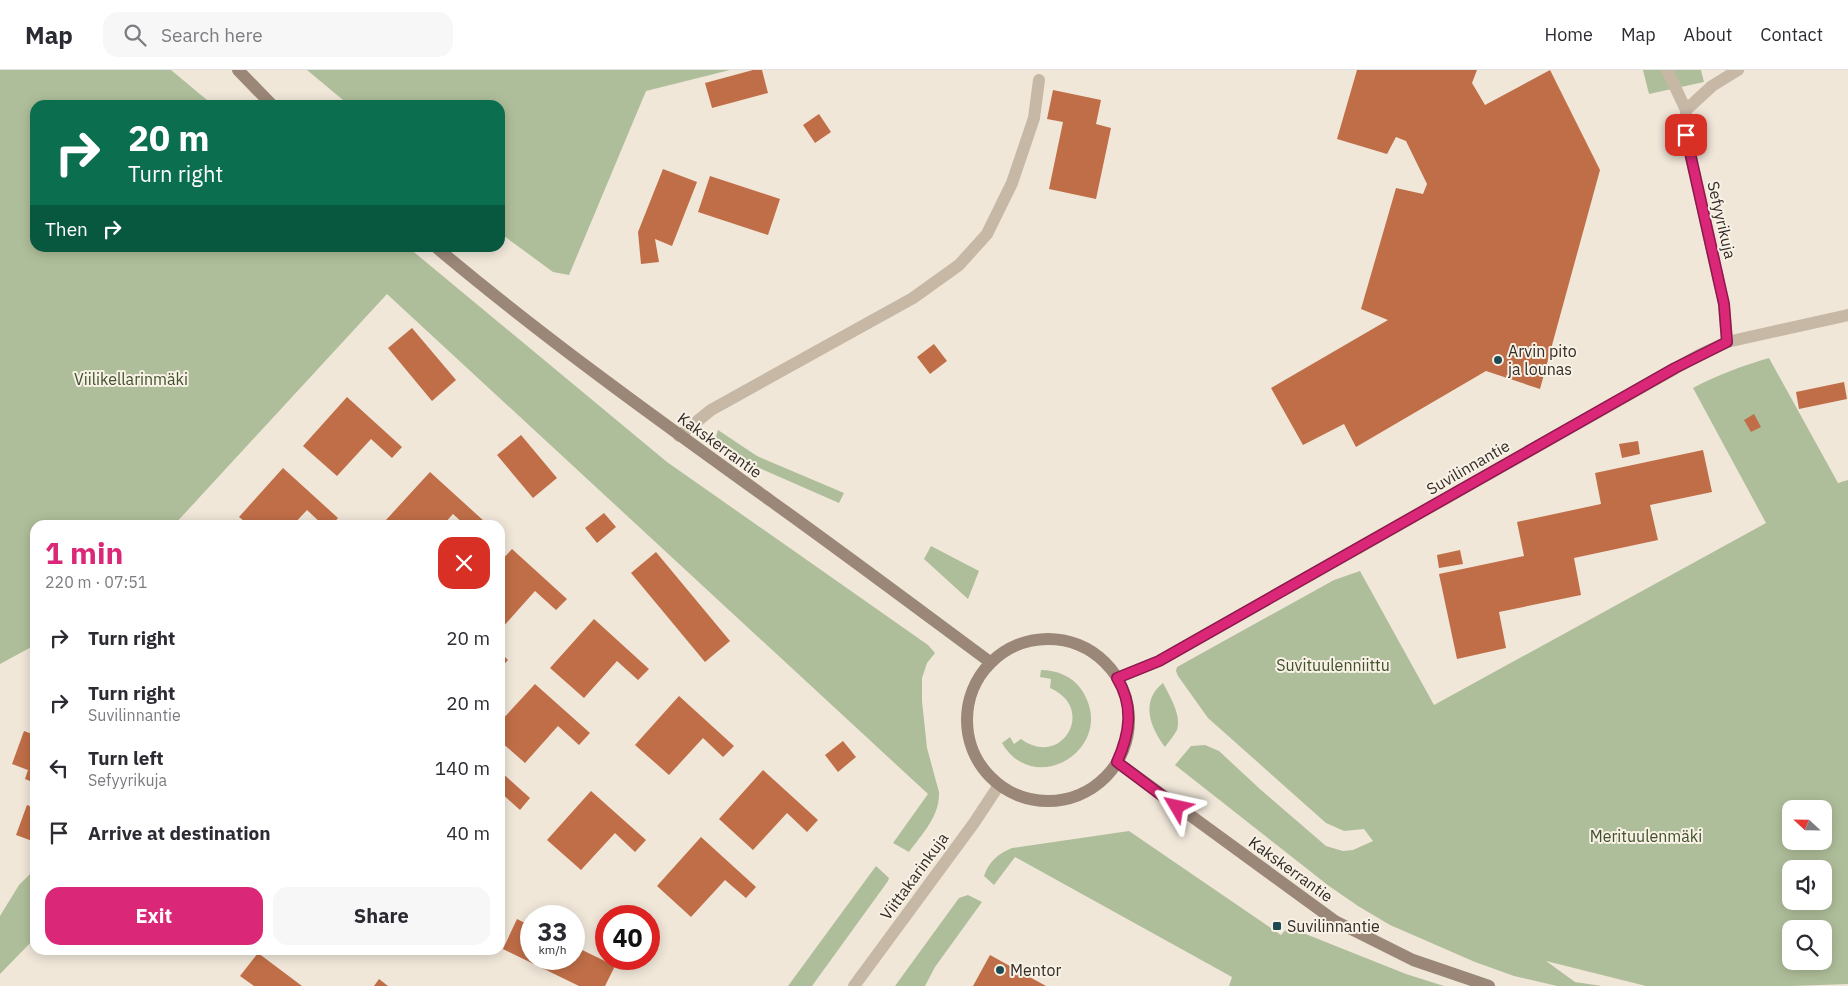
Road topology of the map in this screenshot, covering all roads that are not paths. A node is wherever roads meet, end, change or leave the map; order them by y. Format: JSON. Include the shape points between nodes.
{"nodes":[{"id":1,"x":238,"y":70,"type":"edge"},
{"id":2,"x":1667,"y":70,"type":"edge"},
{"id":3,"x":1738,"y":70,"type":"edge"},
{"id":4,"x":1038,"y":80,"type":"dead end"},
{"id":5,"x":267,"y":100,"type":"edge"},
{"id":6,"x":1686,"y":110,"type":"junction"},
{"id":7,"x":442,"y":252,"type":"edge"},
{"id":8,"x":1848,"y":315,"type":"edge"},
{"id":9,"x":1727,"y":342,"type":"junction"},
{"id":10,"x":679,"y":436,"type":"junction"},
{"id":11,"x":990,"y":662,"type":"junction"},
{"id":12,"x":1117,"y":678,"type":"junction"},
{"id":13,"x":1117,"y":762,"type":"junction"},
{"id":14,"x":999,"y":785,"type":"junction"},
{"id":15,"x":854,"y":986,"type":"edge"},
{"id":16,"x":1490,"y":986,"type":"edge"}],
"edges":[{"from":1,"to":5,"type":"street"},
{"from":2,"to":6,"type":"street"},
{"from":3,"to":6,"type":"street","via":[[1712,86]]},
{"from":4,"to":10,"type":"street","via":[[1034,118],[1012,184],[987,234],[959,265],[913,298],[710,410]]},
{"from":6,"to":9,"type":"street","name":"Sefyyrikuja","via":[[1686,135],[1724,304]]},
{"from":7,"to":10,"type":"street","name":"Kakskerrantie"},
{"from":8,"to":9,"type":"street","name":"Suvilinnantie"},
{"from":9,"to":12,"type":"street","name":"Suvilinnantie","via":[[1675,368],[1159,661]]},
{"from":10,"to":11,"type":"street","name":"Kakskerrantie"},
{"from":11,"to":12,"type":"street","via":[[1023,642],[1042,638],[1062,640],[1081,645],[1097,656]]},
{"from":11,"to":14,"type":"street","via":[[970,694],[967,733],[972,752]]},
{"from":12,"to":13,"type":"street","via":[[1128,705],[1129,725]]},
{"from":13,"to":14,"type":"street","via":[[1105,778],[1071,798],[1032,800]]},
{"from":13,"to":16,"type":"street","name":"Kakskerrantie","via":[[1335,921],[1414,960]]},
{"from":14,"to":15,"type":"street","name":"Viittakarinkuja"}]}
